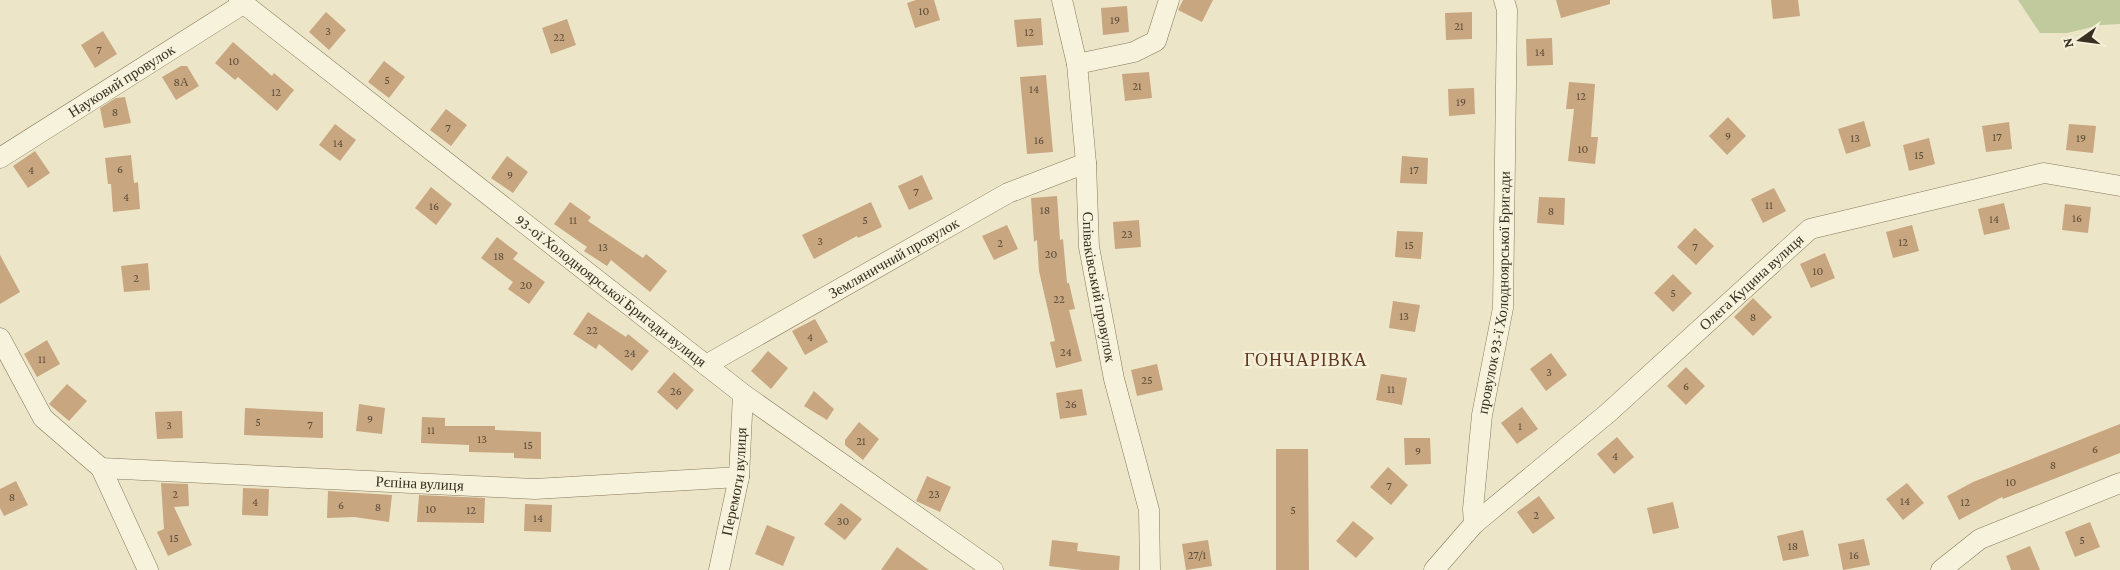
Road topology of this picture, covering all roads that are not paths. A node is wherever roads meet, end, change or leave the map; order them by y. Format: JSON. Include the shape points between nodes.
{"nodes":[{"id":1,"x":1062,"y":0,"type":"edge"},
{"id":2,"x":1169,"y":0,"type":"edge"},
{"id":3,"x":1504,"y":0,"type":"edge"},
{"id":4,"x":241,"y":2,"type":"edge"},
{"id":5,"x":1077,"y":64,"type":"junction"},
{"id":6,"x":0,"y":158,"type":"edge"},
{"id":7,"x":1086,"y":163,"type":"junction"},
{"id":8,"x":2120,"y":186,"type":"edge"},
{"id":9,"x":0,"y":338,"type":"edge"},
{"id":10,"x":706,"y":365,"type":"junction"},
{"id":11,"x":743,"y":394,"type":"junction"},
{"id":12,"x":101,"y":468,"type":"junction"},
{"id":13,"x":739,"y":477,"type":"junction"},
{"id":14,"x":2120,"y":483,"type":"edge"},
{"id":15,"x":1474,"y":524,"type":"junction"},
{"id":16,"x":718,"y":569,"type":"edge"},
{"id":17,"x":148,"y":570,"type":"edge"},
{"id":18,"x":993,"y":570,"type":"edge"},
{"id":19,"x":1150,"y":570,"type":"edge"},
{"id":20,"x":1434,"y":570,"type":"edge"},
{"id":21,"x":1941,"y":570,"type":"edge"}],
"edges":[{"from":1,"to":5,"type":"street","name":"Співаківський провулок"},
{"from":2,"to":5,"type":"street","via":[[1156,41],[1134,52]]},
{"from":3,"to":15,"type":"street","name":"провулок 93-ї Холодноярської Бригади","via":[[1507,10],[1503,308],[1482,415]]},
{"from":4,"to":6,"type":"street","name":"Науковий провулок"},
{"from":4,"to":10,"type":"street","name":"93-ої Холодноярської Бригади вулиця"},
{"from":5,"to":7,"type":"street","name":"Співаківський провулок"},
{"from":7,"to":10,"type":"street","name":"Земляничний провулок","via":[[1008,193]]},
{"from":7,"to":19,"type":"street","name":"Співаківський провулок","via":[[1089,247],[1114,380],[1149,510]]},
{"from":8,"to":15,"type":"street","name":"Олега Куцина вулиця","via":[[2044,173],[1810,229],[1608,413]]},
{"from":9,"to":12,"type":"street","via":[[42,418]]},
{"from":10,"to":11,"type":"street","name":"93-ої Холодноярської Бригади вулиця"},
{"from":11,"to":13,"type":"street","name":"Перемоги вулиця"},
{"from":11,"to":18,"type":"street","name":"93-ої Холодноярської Бригади вулиця"},
{"from":12,"to":13,"type":"street","name":"Рєпіна вулиця","via":[[535,489]]},
{"from":12,"to":17,"type":"street"},
{"from":13,"to":16,"type":"street","name":"Перемоги вулиця"},
{"from":14,"to":21,"type":"street","via":[[1980,539]]},
{"from":15,"to":20,"type":"street"}]}
